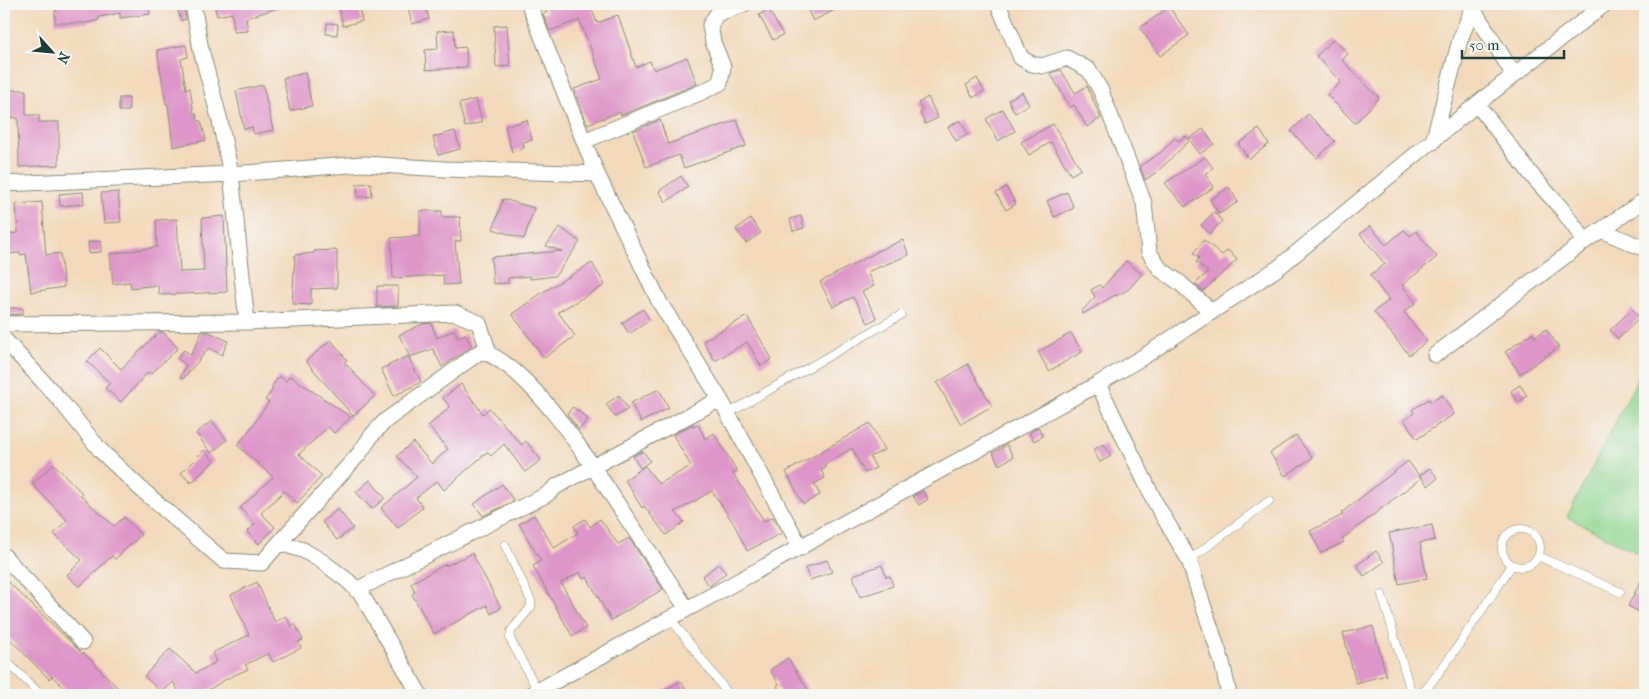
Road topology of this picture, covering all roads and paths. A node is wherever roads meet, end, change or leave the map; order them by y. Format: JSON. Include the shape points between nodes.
{"nodes":[{"id":1,"x":193,"y":4,"type":"edge"},
{"id":2,"x":529,"y":4,"type":"edge"},
{"id":3,"x":744,"y":4,"type":"edge"},
{"id":4,"x":998,"y":4,"type":"edge"},
{"id":5,"x":1605,"y":4,"type":"edge"},
{"id":6,"x":1472,"y":5,"type":"edge"},
{"id":7,"x":1514,"y":74,"type":"junction"},
{"id":8,"x":1477,"y":104,"type":"junction"},
{"id":9,"x":584,"y":140,"type":"junction"},
{"id":10,"x":1433,"y":142,"type":"junction"},
{"id":11,"x":231,"y":174,"type":"junction"},
{"id":12,"x":597,"y":174,"type":"junction"},
{"id":13,"x":4,"y":184,"type":"edge"},
{"id":14,"x":1645,"y":200,"type":"edge"},
{"id":15,"x":1601,"y":230,"type":"junction"},
{"id":16,"x":1585,"y":241,"type":"junction"},
{"id":17,"x":1645,"y":249,"type":"edge"},
{"id":18,"x":1212,"y":312,"type":"junction"},
{"id":19,"x":901,"y":315,"type":"dead end"},
{"id":20,"x":247,"y":322,"type":"junction"},
{"id":21,"x":4,"y":324,"type":"edge"},
{"id":22,"x":4,"y":339,"type":"edge"},
{"id":23,"x":489,"y":353,"type":"junction"},
{"id":24,"x":1435,"y":355,"type":"dead end"},
{"id":25,"x":1098,"y":384,"type":"junction"},
{"id":26,"x":720,"y":399,"type":"junction"},
{"id":27,"x":727,"y":414,"type":"junction"},
{"id":28,"x":594,"y":467,"type":"junction"},
{"id":29,"x":1269,"y":501,"type":"dead end"},
{"id":30,"x":279,"y":543,"type":"junction"},
{"id":31,"x":505,"y":545,"type":"dead end"},
{"id":32,"x":801,"y":548,"type":"junction"},
{"id":33,"x":4,"y":556,"type":"edge"},
{"id":34,"x":1538,"y":556,"type":"junction"},
{"id":35,"x":1189,"y":560,"type":"junction"},
{"id":36,"x":1512,"y":565,"type":"junction"},
{"id":37,"x":356,"y":590,"type":"junction"},
{"id":38,"x":1620,"y":592,"type":"dead end"},
{"id":39,"x":1382,"y":595,"type":"dead end"},
{"id":40,"x":687,"y":609,"type":"junction"},
{"id":41,"x":671,"y":619,"type":"junction"},
{"id":42,"x":83,"y":642,"type":"dead end"},
{"id":43,"x":4,"y":659,"type":"edge"},
{"id":44,"x":534,"y":693,"type":"edge"},
{"id":45,"x":41,"y":695,"type":"edge"},
{"id":46,"x":420,"y":695,"type":"edge"},
{"id":47,"x":729,"y":695,"type":"edge"},
{"id":48,"x":1229,"y":695,"type":"edge"},
{"id":49,"x":1412,"y":695,"type":"edge"},
{"id":50,"x":1419,"y":695,"type":"edge"}],
"edges":[{"from":1,"to":11,"type":"street","via":[[200,50]]},
{"from":2,"to":9,"type":"street"},
{"from":3,"to":9,"type":"street","via":[[717,14],[710,25],[723,66],[720,83]]},
{"from":4,"to":18,"type":"street","via":[[1021,58],[1042,66],[1068,58],[1089,70],[1101,91],[1144,203],[1150,252],[1160,270]]},
{"from":5,"to":7,"type":"street"},
{"from":6,"to":7,"type":"street"},
{"from":6,"to":10,"type":"street"},
{"from":7,"to":8,"type":"street"},
{"from":8,"to":10,"type":"street"},
{"from":8,"to":16,"type":"street"},
{"from":9,"to":12,"type":"street"},
{"from":10,"to":18,"type":"street","via":[[1278,268]]},
{"from":11,"to":12,"type":"street","via":[[363,164]]},
{"from":11,"to":13,"type":"street"},
{"from":11,"to":20,"type":"street"},
{"from":12,"to":26,"type":"street","via":[[660,303]]},
{"from":14,"to":15,"type":"street"},
{"from":15,"to":16,"type":"street"},
{"from":15,"to":17,"type":"street"},
{"from":16,"to":24,"type":"street"},
{"from":18,"to":25,"type":"street"},
{"from":19,"to":27,"type":"lane"},
{"from":20,"to":21,"type":"street"},
{"from":20,"to":23,"type":"street","via":[[455,313],[478,323]]},
{"from":22,"to":30,"type":"street","via":[[101,451],[224,561],[262,563]]},
{"from":23,"to":28,"type":"street","via":[[511,367],[534,391]]},
{"from":23,"to":30,"type":"street","via":[[481,351],[384,421],[359,454]]},
{"from":25,"to":32,"type":"street"},
{"from":25,"to":35,"type":"street","via":[[1156,504]]},
{"from":26,"to":27,"type":"street"},
{"from":26,"to":28,"type":"street"},
{"from":27,"to":32,"type":"street"},
{"from":28,"to":37,"type":"street","via":[[546,495]]},
{"from":28,"to":40,"type":"street"},
{"from":29,"to":35,"type":"lane"},
{"from":30,"to":37,"type":"street","via":[[324,562]]},
{"from":31,"to":44,"type":"lane","via":[[531,601],[531,607],[511,631],[510,639]]},
{"from":32,"to":40,"type":"street"},
{"from":33,"to":42,"type":"street"},
{"from":34,"to":36,"type":"lane","via":[[1530,565]]},
{"from":34,"to":36,"type":"lane","via":[[1538,539],[1530,530],[1518,529],[1507,534],[1502,545],[1504,557]]},
{"from":34,"to":38,"type":"lane"},
{"from":35,"to":48,"type":"street","via":[[1222,662]]},
{"from":36,"to":50,"type":"lane","via":[[1454,652]]},
{"from":37,"to":46,"type":"street"},
{"from":39,"to":49,"type":"lane"},
{"from":40,"to":41,"type":"street"},
{"from":41,"to":44,"type":"street"},
{"from":41,"to":47,"type":"lane"},
{"from":43,"to":45,"type":"lane"}]}
